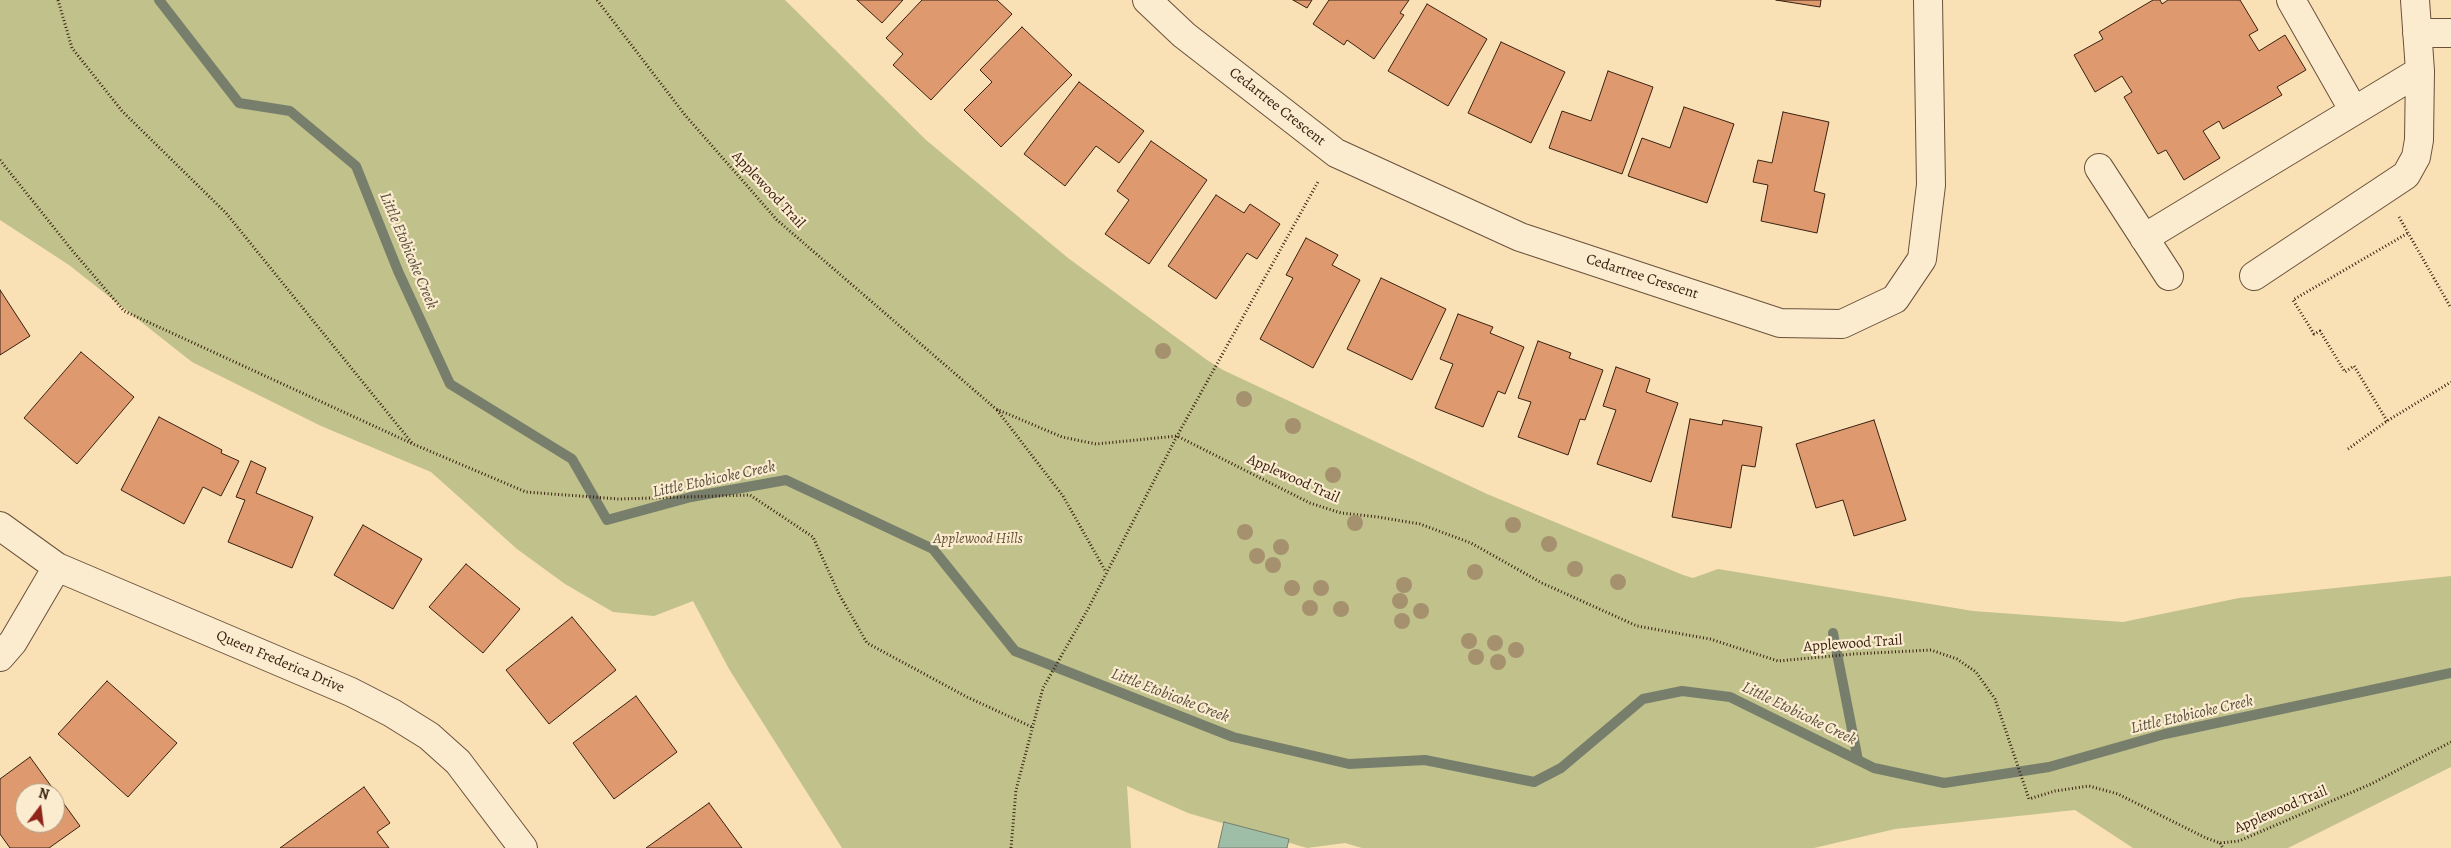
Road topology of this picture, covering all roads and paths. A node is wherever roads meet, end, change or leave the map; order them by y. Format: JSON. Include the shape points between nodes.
{"nodes":[{"id":1,"x":58,"y":0,"type":"edge"},
{"id":2,"x":597,"y":0,"type":"edge"},
{"id":3,"x":1147,"y":0,"type":"edge"},
{"id":4,"x":1928,"y":0,"type":"edge"},
{"id":5,"x":2291,"y":0,"type":"edge"},
{"id":6,"x":2415,"y":0,"type":"edge"},
{"id":7,"x":2417,"y":33,"type":"junction"},
{"id":8,"x":2451,"y":33,"type":"edge"},
{"id":9,"x":2420,"y":71,"type":"junction"},
{"id":10,"x":2354,"y":111,"type":"junction"},
{"id":11,"x":1336,"y":153,"type":"junction"},
{"id":12,"x":0,"y":160,"type":"edge"},
{"id":13,"x":2099,"y":168,"type":"dead end"},
{"id":14,"x":2383,"y":190,"type":"junction"},
{"id":15,"x":2408,"y":233,"type":"junction"},
{"id":16,"x":2144,"y":238,"type":"junction"},
{"id":17,"x":2169,"y":276,"type":"dead end"},
{"id":18,"x":2254,"y":276,"type":"dead end"},
{"id":19,"x":2451,"y":308,"type":"edge"},
{"id":20,"x":2451,"y":382,"type":"edge"},
{"id":21,"x":996,"y":409,"type":"junction"},
{"id":22,"x":2387,"y":421,"type":"junction"},
{"id":23,"x":1177,"y":436,"type":"junction"},
{"id":24,"x":413,"y":444,"type":"junction"},
{"id":25,"x":2348,"y":449,"type":"dead end"},
{"id":26,"x":0,"y":526,"type":"edge"},
{"id":27,"x":58,"y":568,"type":"junction"},
{"id":28,"x":1106,"y":573,"type":"junction"},
{"id":29,"x":0,"y":656,"type":"edge"},
{"id":30,"x":1032,"y":727,"type":"junction"},
{"id":31,"x":2451,"y":742,"type":"edge"},
{"id":32,"x":2220,"y":842,"type":"junction"},
{"id":33,"x":524,"y":848,"type":"edge"},
{"id":34,"x":1011,"y":848,"type":"edge"},
{"id":35,"x":2223,"y":848,"type":"edge"}],
"edges":[{"from":1,"to":24,"type":"path","via":[[72,48],[122,111],[226,213]]},
{"from":2,"to":21,"type":"path","name":"Applewood Trail","via":[[685,115],[777,220]]},
{"from":3,"to":11,"type":"street","name":"Cedartree Crescent","via":[[1184,35]]},
{"from":4,"to":11,"type":"street","name":"Cedartree Crescent","via":[[1931,185],[1922,259],[1894,299],[1842,324],[1780,323],[1520,237]]},
{"from":5,"to":10,"type":"street"},
{"from":6,"to":7,"type":"street"},
{"from":7,"to":8,"type":"street"},
{"from":7,"to":9,"type":"street"},
{"from":9,"to":10,"type":"street"},
{"from":9,"to":14,"type":"street","via":[[2416,157],[2406,175]]},
{"from":10,"to":16,"type":"street"},
{"from":11,"to":23,"type":"path"},
{"from":12,"to":24,"type":"path","via":[[124,311]]},
{"from":13,"to":16,"type":"street"},
{"from":14,"to":15,"type":"path"},
{"from":14,"to":18,"type":"street"},
{"from":15,"to":19,"type":"path"},
{"from":15,"to":22,"type":"path","via":[[2293,300],[2314,334],[2320,330],[2345,372],[2354,366]]},
{"from":16,"to":17,"type":"street"},
{"from":20,"to":22,"type":"path"},
{"from":21,"to":23,"type":"path","name":"Applewood Trail","via":[[1062,437],[1096,444]]},
{"from":21,"to":28,"type":"path","name":"Applewood Trail","via":[[1063,496]]},
{"from":22,"to":25,"type":"path"},
{"from":23,"to":28,"type":"path"},
{"from":23,"to":32,"type":"path","name":"Applewood Trail","via":[[1310,503],[1341,513],[1420,524],[1471,543],[1542,584],[1637,626],[1710,640],[1778,661],[1931,650],[1957,659],[1976,672],[1995,699],[2029,799],[2089,786],[2118,794]]},
{"from":24,"to":30,"type":"path","via":[[526,492],[619,499],[750,495],[813,537],[839,594],[867,643],[967,697]]},
{"from":26,"to":27,"type":"street","name":"Queen Frederica Drive"},
{"from":27,"to":29,"type":"street","via":[[13,642]]},
{"from":27,"to":33,"type":"street","name":"Queen Frederica Drive","via":[[352,692],[392,712],[429,736],[458,762]]},
{"from":28,"to":30,"type":"path","via":[[1043,688]]},
{"from":30,"to":34,"type":"path","via":[[1016,790]]},
{"from":31,"to":32,"type":"path","name":"Applewood Trail","via":[[2371,784],[2239,842]]},
{"from":32,"to":35,"type":"path"}]}
